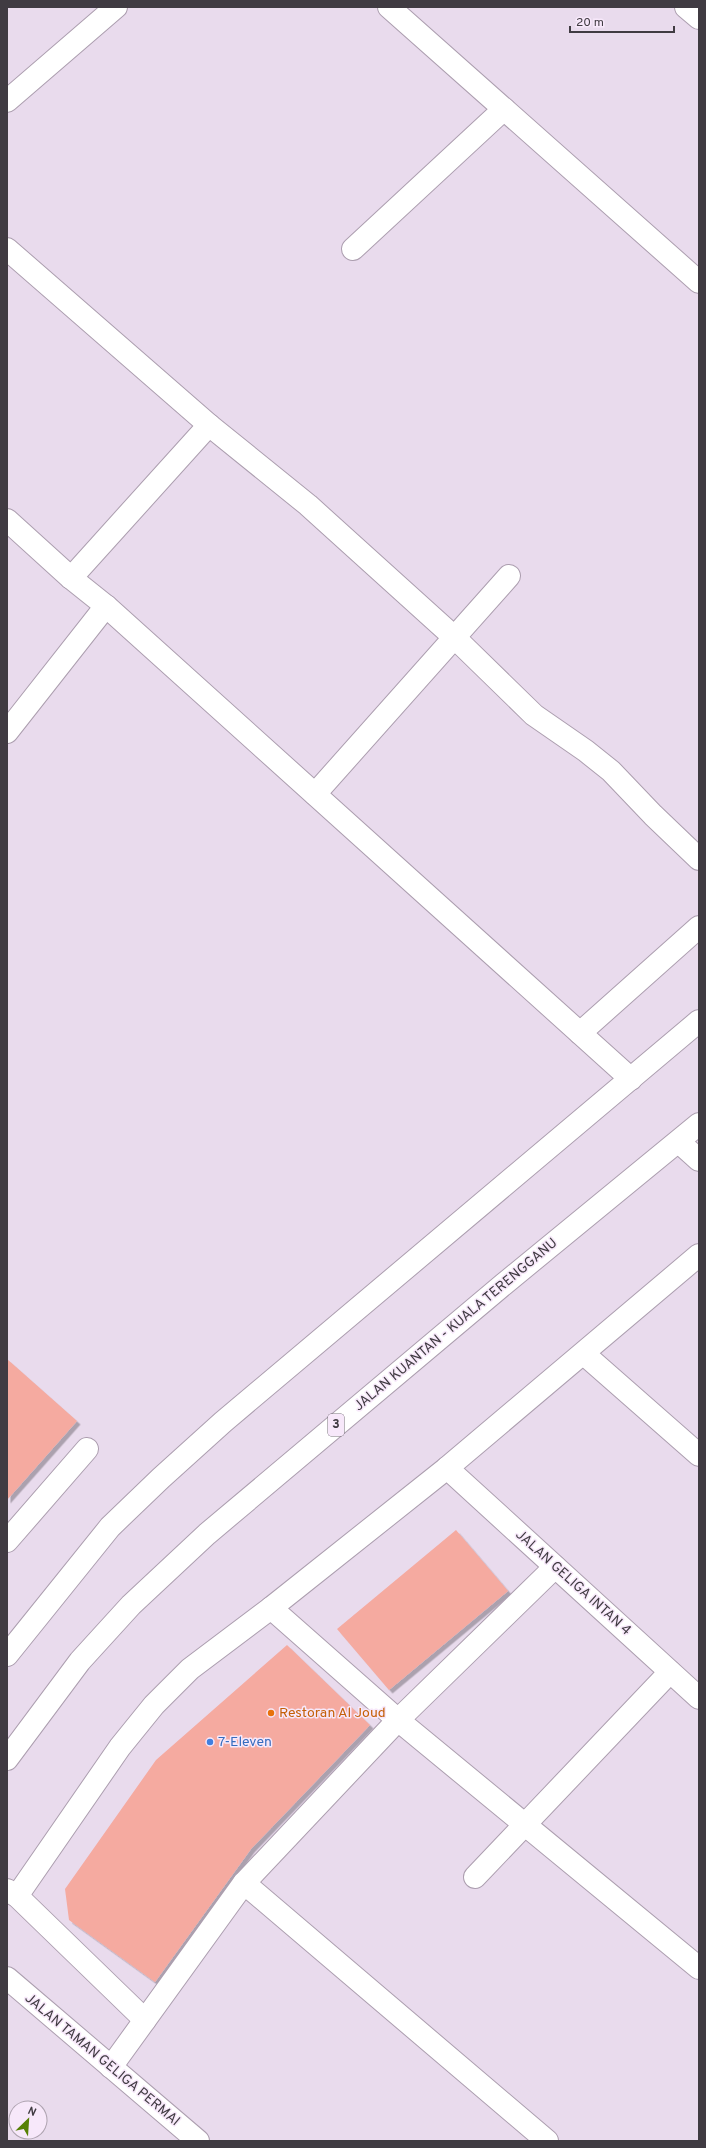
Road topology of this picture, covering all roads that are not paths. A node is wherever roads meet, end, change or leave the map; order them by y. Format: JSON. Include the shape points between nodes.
{"nodes":[{"id":1,"x":116,"y":7,"type":"edge"},
{"id":2,"x":389,"y":7,"type":"edge"},
{"id":3,"x":686,"y":7,"type":"edge"},
{"id":4,"x":699,"y":18,"type":"edge"},
{"id":5,"x":7,"y":101,"type":"edge"},
{"id":6,"x":504,"y":109,"type":"junction"},
{"id":7,"x":7,"y":249,"type":"edge"},
{"id":8,"x":353,"y":249,"type":"dead end"},
{"id":9,"x":699,"y":282,"type":"edge"},
{"id":10,"x":209,"y":425,"type":"junction"},
{"id":11,"x":7,"y":520,"type":"edge"},
{"id":12,"x":509,"y":576,"type":"dead end"},
{"id":13,"x":71,"y":578,"type":"junction"},
{"id":14,"x":106,"y":606,"type":"junction"},
{"id":15,"x":454,"y":637,"type":"junction"},
{"id":16,"x":7,"y":732,"type":"edge"},
{"id":17,"x":315,"y":794,"type":"junction"},
{"id":18,"x":699,"y":859,"type":"edge"},
{"id":19,"x":699,"y":926,"type":"edge"},
{"id":20,"x":699,"y":1021,"type":"edge"},
{"id":21,"x":580,"y":1033,"type":"junction"},
{"id":22,"x":631,"y":1079,"type":"junction"},
{"id":23,"x":699,"y":1124,"type":"edge"},
{"id":24,"x":679,"y":1142,"type":"junction"},
{"id":25,"x":699,"y":1160,"type":"edge"},
{"id":26,"x":699,"y":1255,"type":"edge"},
{"id":27,"x":584,"y":1354,"type":"junction"},
{"id":28,"x":87,"y":1449,"type":"dead end"},
{"id":29,"x":699,"y":1455,"type":"edge"},
{"id":30,"x":447,"y":1468,"type":"junction"},
{"id":31,"x":7,"y":1541,"type":"edge"},
{"id":32,"x":555,"y":1567,"type":"junction"},
{"id":33,"x":271,"y":1608,"type":"junction"},
{"id":34,"x":7,"y":1655,"type":"edge"},
{"id":35,"x":670,"y":1672,"type":"junction"},
{"id":36,"x":699,"y":1698,"type":"edge"},
{"id":37,"x":398,"y":1720,"type":"junction"},
{"id":38,"x":7,"y":1759,"type":"edge"},
{"id":39,"x":525,"y":1824,"type":"junction"},
{"id":40,"x":475,"y":1878,"type":"dead end"},
{"id":41,"x":244,"y":1883,"type":"junction"},
{"id":42,"x":12,"y":1893,"type":"edge"},
{"id":43,"x":699,"y":1968,"type":"edge"},
{"id":44,"x":7,"y":1978,"type":"edge"},
{"id":45,"x":146,"y":2020,"type":"junction"},
{"id":46,"x":111,"y":2067,"type":"junction"},
{"id":47,"x":540,"y":2139,"type":"edge"},
{"id":48,"x":198,"y":2141,"type":"edge"}],
"edges":[{"from":1,"to":5,"type":"main road"},
{"from":2,"to":6,"type":"main road"},
{"from":3,"to":4,"type":"main road"},
{"from":6,"to":8,"type":"main road"},
{"from":6,"to":9,"type":"main road"},
{"from":7,"to":10,"type":"main road"},
{"from":10,"to":13,"type":"main road"},
{"from":10,"to":15,"type":"main road","via":[[308,505]]},
{"from":11,"to":13,"type":"main road"},
{"from":12,"to":15,"type":"main road"},
{"from":13,"to":14,"type":"main road"},
{"from":14,"to":16,"type":"main road"},
{"from":14,"to":17,"type":"main road"},
{"from":15,"to":17,"type":"main road"},
{"from":15,"to":18,"type":"main road","via":[[534,715],[612,771]]},
{"from":17,"to":21,"type":"main road"},
{"from":19,"to":21,"type":"main road"},
{"from":20,"to":22,"type":"main road"},
{"from":21,"to":22,"type":"main road"},
{"from":22,"to":34,"type":"main road","via":[[223,1422],[161,1478],[110,1527]]},
{"from":23,"to":24,"type":"main road","name":"JALAN KUANTAN - KUALA TERENGGANU","number":"3"},
{"from":24,"to":25,"type":"main road"},
{"from":24,"to":38,"type":"main road","name":"JALAN KUANTAN - KUALA TERENGGANU","number":"3","via":[[504,1284],[207,1534],[131,1605],[80,1661]]},
{"from":26,"to":27,"type":"main road"},
{"from":27,"to":29,"type":"main road"},
{"from":27,"to":30,"type":"main road"},
{"from":28,"to":31,"type":"main road"},
{"from":30,"to":32,"type":"main road","name":"JALAN GELIGA INTAN 4"},
{"from":30,"to":33,"type":"main road"},
{"from":32,"to":35,"type":"main road","name":"JALAN GELIGA INTAN 4"},
{"from":32,"to":37,"type":"main road"},
{"from":33,"to":37,"type":"main road"},
{"from":33,"to":42,"type":"main road","via":[[190,1669],[154,1705]]},
{"from":35,"to":36,"type":"main road","name":"JALAN GELIGA INTAN 4"},
{"from":35,"to":39,"type":"main road"},
{"from":37,"to":39,"type":"main road"},
{"from":37,"to":41,"type":"main road"},
{"from":39,"to":40,"type":"main road"},
{"from":39,"to":43,"type":"main road"},
{"from":41,"to":45,"type":"main road"},
{"from":41,"to":47,"type":"main road"},
{"from":42,"to":45,"type":"main road"},
{"from":44,"to":46,"type":"main road","name":"JALAN TAMAN GELIGA PERMAI"},
{"from":45,"to":46,"type":"main road"},
{"from":46,"to":48,"type":"main road","name":"JALAN TAMAN GELIGA PERMAI"}]}
